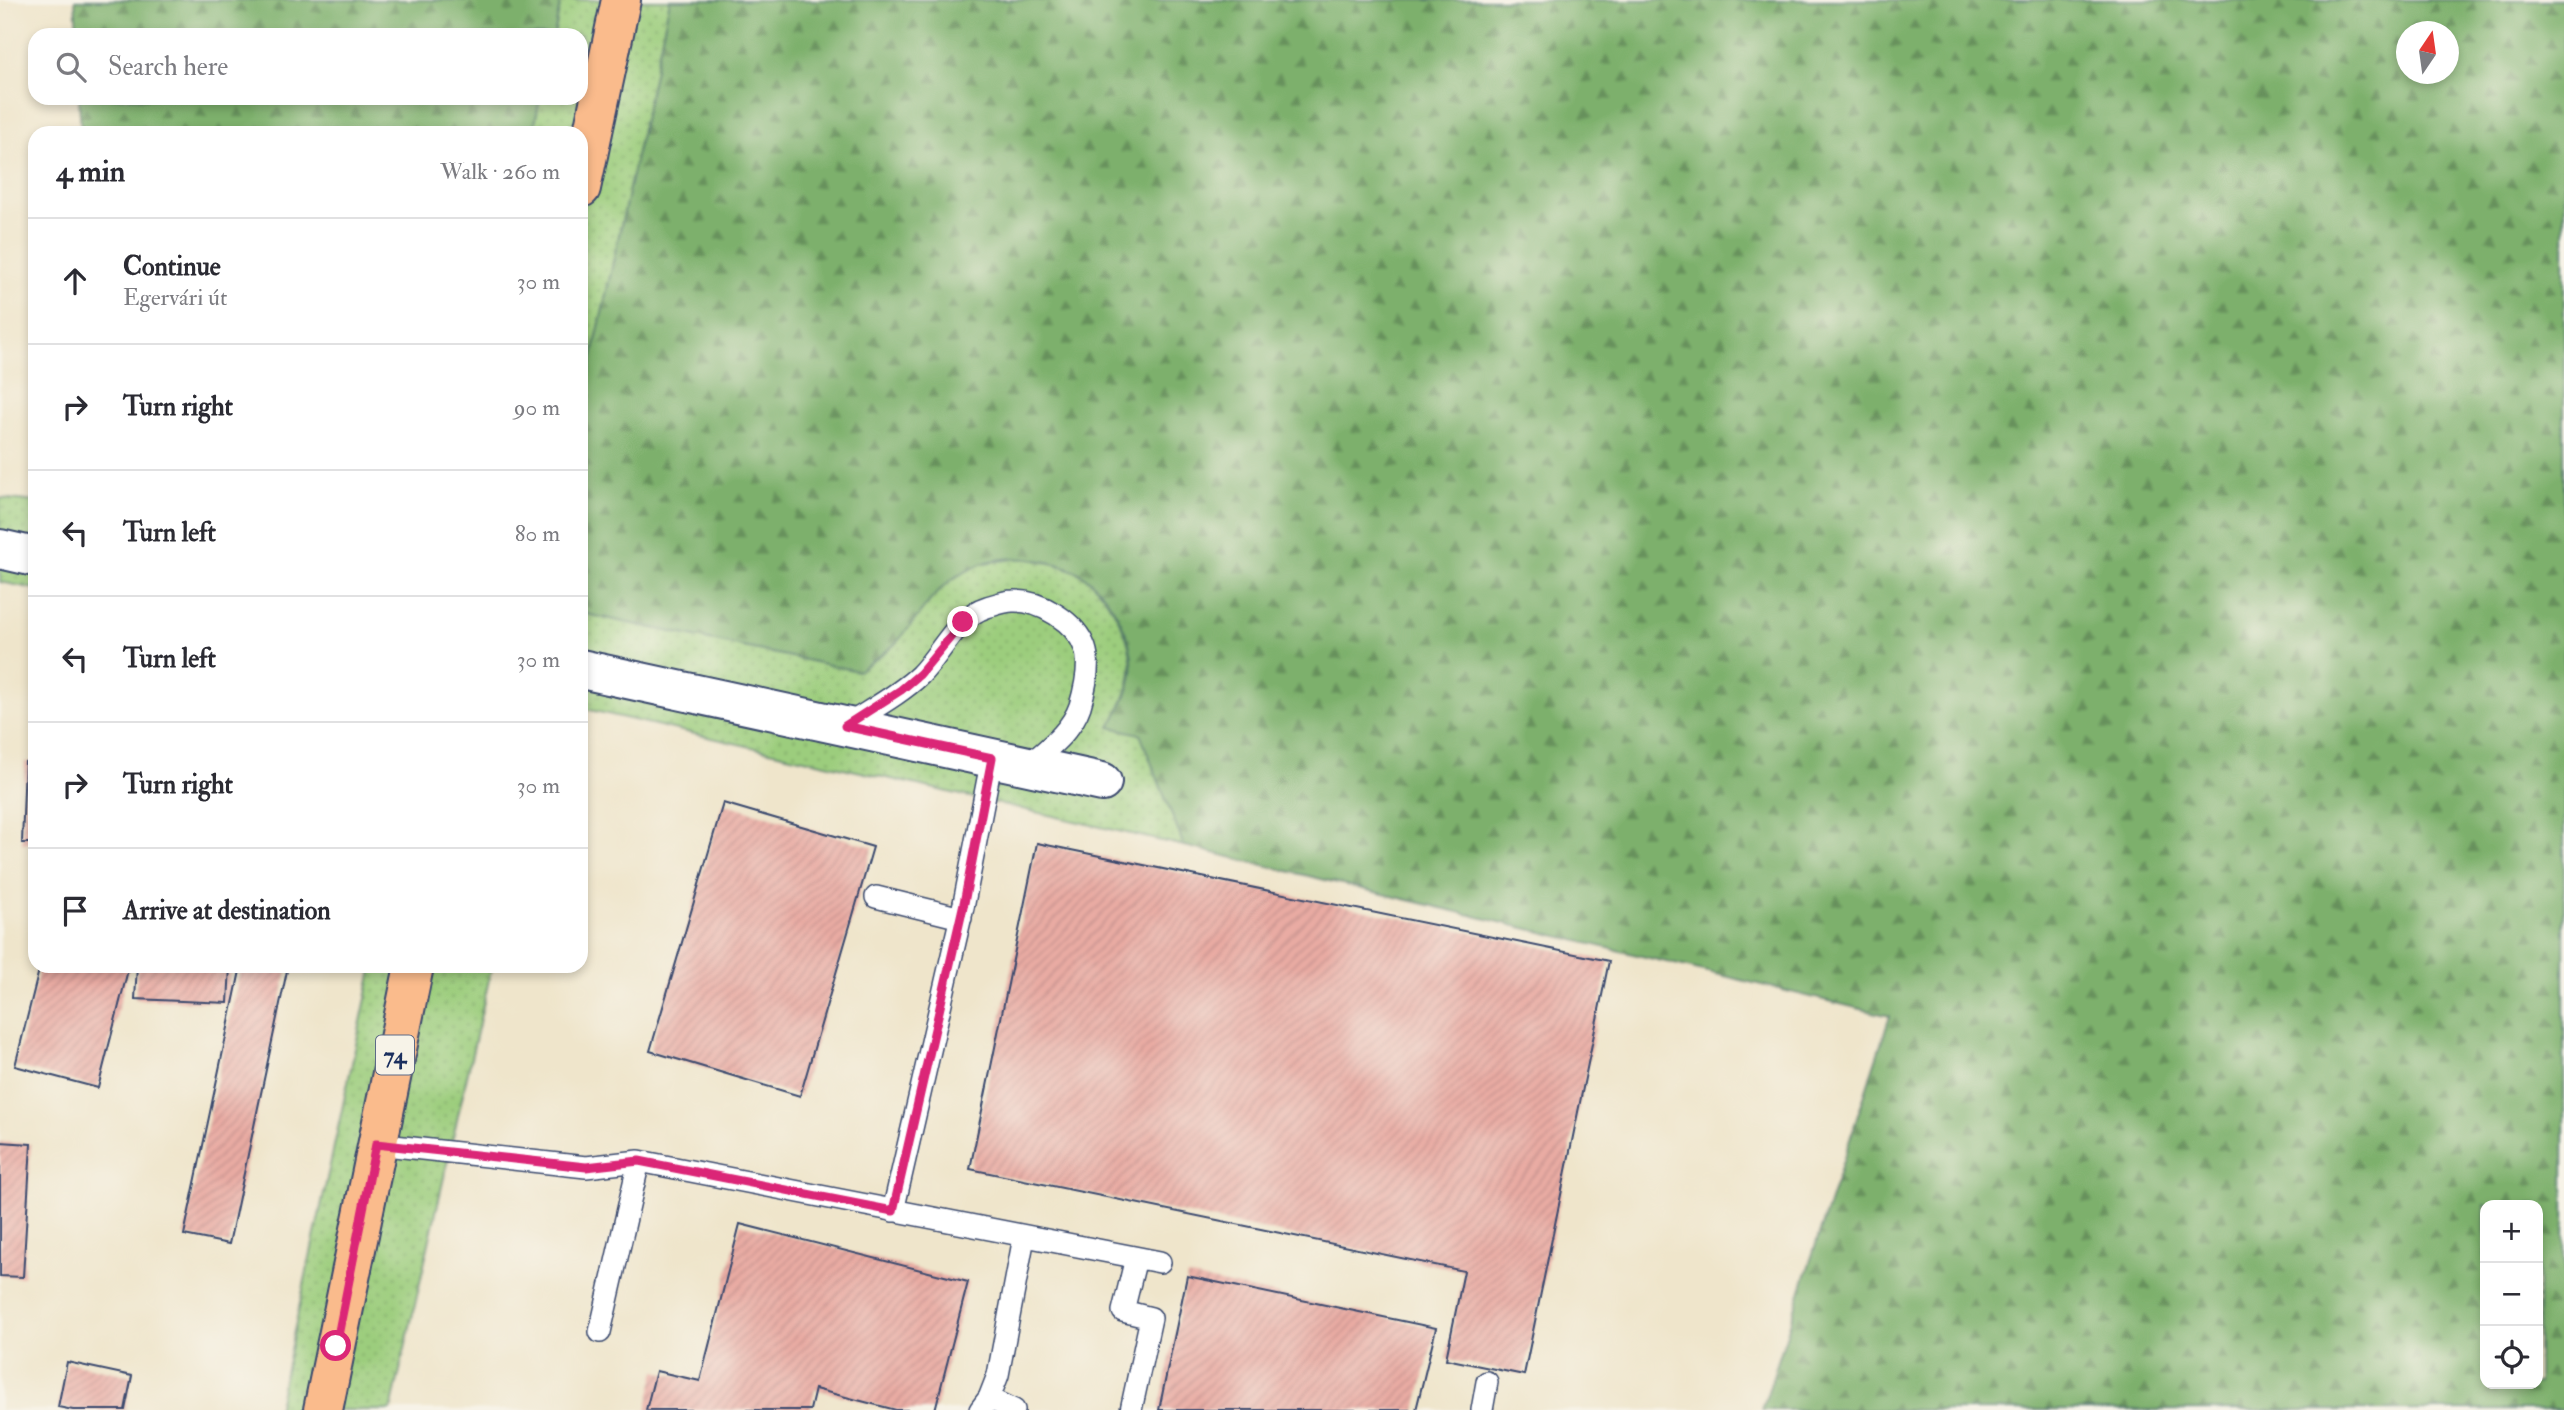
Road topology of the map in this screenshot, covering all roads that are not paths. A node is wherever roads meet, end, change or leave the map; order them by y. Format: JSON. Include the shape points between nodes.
{"nodes":[{"id":1,"x":621,"y":0,"type":"edge"},
{"id":2,"x":588,"y":155,"type":"edge"},
{"id":3,"x":0,"y":549,"type":"edge"},
{"id":4,"x":28,"y":555,"type":"edge"},
{"id":5,"x":588,"y":671,"type":"edge"},
{"id":6,"x":845,"y":726,"type":"junction"},
{"id":7,"x":1010,"y":762,"type":"junction"},
{"id":8,"x":1102,"y":782,"type":"dead end"},
{"id":9,"x":876,"y":897,"type":"dead end"},
{"id":10,"x":961,"y":918,"type":"junction"},
{"id":11,"x":413,"y":973,"type":"edge"},
{"id":12,"x":376,"y":1144,"type":"junction"},
{"id":13,"x":639,"y":1161,"type":"junction"},
{"id":14,"x":893,"y":1211,"type":"junction"},
{"id":15,"x":1024,"y":1237,"type":"junction"},
{"id":16,"x":1136,"y":1258,"type":"junction"},
{"id":17,"x":1160,"y":1262,"type":"dead end"},
{"id":18,"x":600,"y":1332,"type":"dead end"},
{"id":19,"x":1487,"y":1382,"type":"dead end"},
{"id":20,"x":985,"y":1404,"type":"edge"},
{"id":21,"x":323,"y":1410,"type":"edge"},
{"id":22,"x":1014,"y":1410,"type":"edge"},
{"id":23,"x":1131,"y":1410,"type":"edge"},
{"id":24,"x":1482,"y":1410,"type":"edge"}],
"edges":[{"from":1,"to":2,"type":"main road"},
{"from":3,"to":4,"type":"street"},
{"from":5,"to":6,"type":"street"},
{"from":6,"to":7,"type":"street"},
{"from":6,"to":7,"type":"lane","via":[[920,674],[975,612],[1013,601],[1043,607],[1077,634],[1085,648],[1086,679],[1080,708],[1062,737]]},
{"from":7,"to":8,"type":"street"},
{"from":7,"to":10,"type":"lane"},
{"from":9,"to":10,"type":"lane"},
{"from":10,"to":14,"type":"lane"},
{"from":11,"to":12,"type":"main road","number":"74"},
{"from":12,"to":13,"type":"lane","via":[[586,1167]]},
{"from":12,"to":21,"type":"main road","number":"74"},
{"from":13,"to":14,"type":"lane"},
{"from":13,"to":18,"type":"lane"},
{"from":14,"to":15,"type":"lane"},
{"from":15,"to":16,"type":"lane"},
{"from":15,"to":20,"type":"lane","via":[[998,1375]]},
{"from":16,"to":17,"type":"lane"},
{"from":16,"to":23,"type":"lane","via":[[1123,1311],[1151,1318]]},
{"from":19,"to":24,"type":"lane"},
{"from":20,"to":22,"type":"lane"}]}
